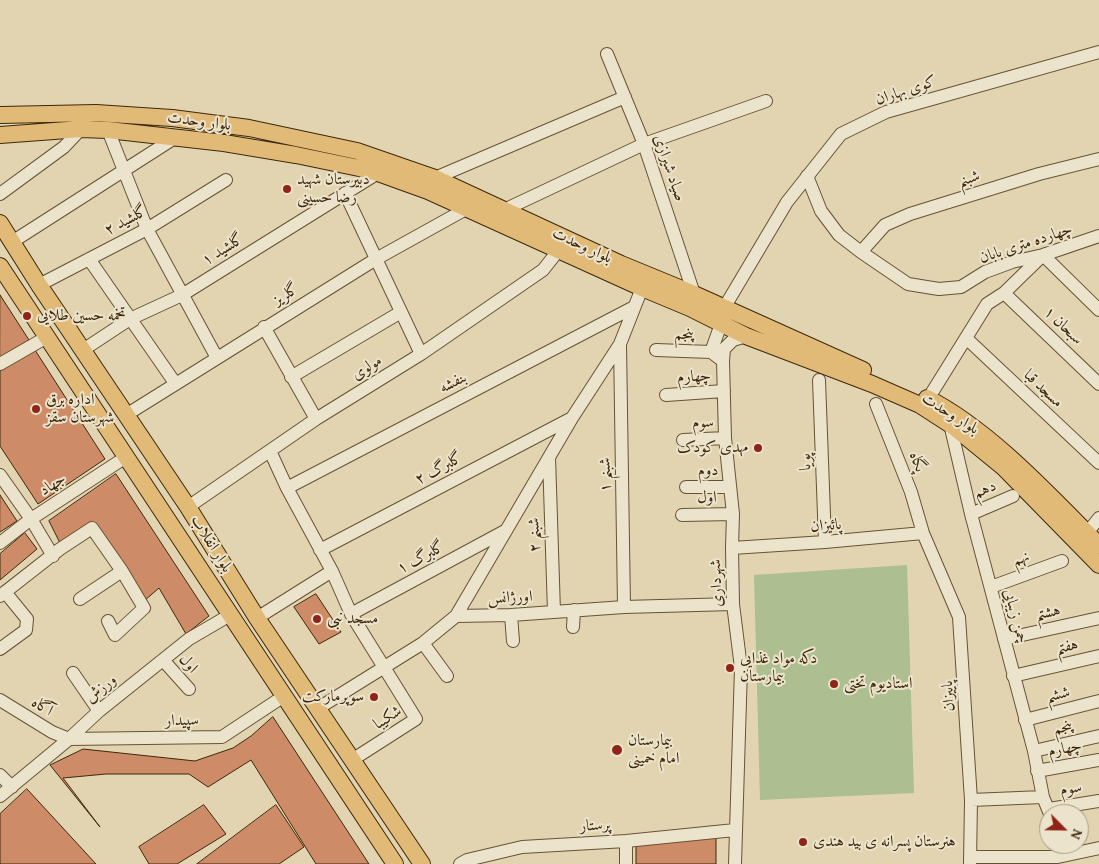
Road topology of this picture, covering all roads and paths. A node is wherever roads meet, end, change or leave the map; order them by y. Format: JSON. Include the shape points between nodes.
{"nodes":[{"id":1,"x":1099,"y":52,"type":"edge"},
{"id":2,"x":608,"y":54,"type":"dead end"},
{"id":3,"x":625,"y":97,"type":"junction"},
{"id":4,"x":766,"y":101,"type":"dead end"},
{"id":5,"x":0,"y":115,"type":"edge"},
{"id":6,"x":81,"y":129,"type":"junction"},
{"id":7,"x":108,"y":130,"type":"junction"},
{"id":8,"x":5,"y":134,"type":"edge"},
{"id":9,"x":178,"y":138,"type":"junction"},
{"id":10,"x":644,"y":144,"type":"junction"},
{"id":11,"x":1099,"y":158,"type":"edge"},
{"id":12,"x":125,"y":171,"type":"junction"},
{"id":13,"x":378,"y":173,"type":"junction"},
{"id":14,"x":807,"y":176,"type":"junction"},
{"id":15,"x":435,"y":178,"type":"junction"},
{"id":16,"x":226,"y":180,"type":"dead end"},
{"id":17,"x":345,"y":193,"type":"junction"},
{"id":18,"x":0,"y":194,"type":"edge"},
{"id":19,"x":466,"y":209,"type":"junction"},
{"id":20,"x":504,"y":210,"type":"junction"},
{"id":21,"x":0,"y":223,"type":"edge"},
{"id":22,"x":147,"y":229,"type":"junction"},
{"id":23,"x":1099,"y":236,"type":"edge"},
{"id":24,"x":12,"y":242,"type":"junction"},
{"id":25,"x":558,"y":251,"type":"junction"},
{"id":26,"x":861,"y":252,"type":"junction"},
{"id":27,"x":1043,"y":255,"type":"junction"},
{"id":28,"x":89,"y":259,"type":"junction"},
{"id":29,"x":376,"y":259,"type":"junction"},
{"id":30,"x":0,"y":266,"type":"edge"},
{"id":31,"x":39,"y":285,"type":"junction"},
{"id":32,"x":642,"y":288,"type":"junction"},
{"id":33,"x":1004,"y":293,"type":"junction"},
{"id":34,"x":694,"y":294,"type":"junction"},
{"id":35,"x":182,"y":295,"type":"junction"},
{"id":36,"x":634,"y":308,"type":"junction"},
{"id":37,"x":1099,"y":310,"type":"edge"},
{"id":38,"x":402,"y":312,"type":"junction"},
{"id":39,"x":722,"y":316,"type":"junction"},
{"id":40,"x":130,"y":319,"type":"junction"},
{"id":41,"x":264,"y":327,"type":"junction"},
{"id":42,"x":746,"y":336,"type":"junction"},
{"id":43,"x":46,"y":337,"type":"junction"},
{"id":44,"x":966,"y":338,"type":"junction"},
{"id":45,"x":620,"y":344,"type":"junction"},
{"id":46,"x":83,"y":350,"type":"junction"},
{"id":47,"x":656,"y":350,"type":"dead end"},
{"id":48,"x":711,"y":352,"type":"junction"},
{"id":49,"x":421,"y":354,"type":"junction"},
{"id":50,"x":217,"y":358,"type":"junction"},
{"id":51,"x":724,"y":361,"type":"junction"},
{"id":52,"x":0,"y":364,"type":"edge"},
{"id":53,"x":291,"y":377,"type":"junction"},
{"id":54,"x":819,"y":380,"type":"dead end"},
{"id":55,"x":175,"y":382,"type":"junction"},
{"id":56,"x":1099,"y":384,"type":"edge"},
{"id":57,"x":79,"y":386,"type":"junction"},
{"id":58,"x":108,"y":388,"type":"junction"},
{"id":59,"x":724,"y":392,"type":"junction"},
{"id":60,"x":666,"y":395,"type":"dead end"},
{"id":61,"x":928,"y":399,"type":"junction"},
{"id":62,"x":876,"y":404,"type":"dead end"},
{"id":63,"x":126,"y":415,"type":"junction"},
{"id":64,"x":572,"y":418,"type":"junction"},
{"id":65,"x":316,"y":419,"type":"junction"},
{"id":66,"x":950,"y":424,"type":"junction"},
{"id":67,"x":725,"y":438,"type":"junction"},
{"id":68,"x":683,"y":440,"type":"dead end"},
{"id":69,"x":270,"y":452,"type":"junction"},
{"id":70,"x":126,"y":457,"type":"junction"},
{"id":71,"x":549,"y":457,"type":"junction"},
{"id":72,"x":1099,"y":463,"type":"edge"},
{"id":73,"x":0,"y":475,"type":"edge"},
{"id":74,"x":686,"y":487,"type":"dead end"},
{"id":75,"x":730,"y":487,"type":"junction"},
{"id":76,"x":287,"y":488,"type":"junction"},
{"id":77,"x":1012,"y":496,"type":"dead end"},
{"id":78,"x":188,"y":508,"type":"junction"},
{"id":79,"x":733,"y":514,"type":"junction"},
{"id":80,"x":971,"y":514,"type":"junction"},
{"id":81,"x":682,"y":515,"type":"dead end"},
{"id":82,"x":1099,"y":518,"type":"edge"},
{"id":83,"x":31,"y":519,"type":"junction"},
{"id":84,"x":505,"y":531,"type":"junction"},
{"id":85,"x":922,"y":533,"type":"junction"},
{"id":86,"x":1081,"y":536,"type":"junction"},
{"id":87,"x":0,"y":542,"type":"edge"},
{"id":88,"x":825,"y":542,"type":"junction"},
{"id":89,"x":1099,"y":546,"type":"edge"},
{"id":90,"x":732,"y":548,"type":"junction"},
{"id":91,"x":320,"y":550,"type":"junction"},
{"id":92,"x":53,"y":556,"type":"junction"},
{"id":93,"x":1062,"y":562,"type":"dead end"},
{"id":94,"x":1099,"y":565,"type":"edge"},
{"id":95,"x":122,"y":571,"type":"junction"},
{"id":96,"x":332,"y":571,"type":"junction"},
{"id":97,"x":990,"y":587,"type":"junction"},
{"id":98,"x":2,"y":594,"type":"edge"},
{"id":99,"x":80,"y":599,"type":"dead end"},
{"id":100,"x":733,"y":604,"type":"junction"},
{"id":101,"x":624,"y":606,"type":"junction"},
{"id":102,"x":574,"y":610,"type":"junction"},
{"id":103,"x":554,"y":612,"type":"junction"},
{"id":104,"x":352,"y":614,"type":"junction"},
{"id":105,"x":230,"y":615,"type":"junction"},
{"id":106,"x":511,"y":615,"type":"junction"},
{"id":107,"x":456,"y":616,"type":"junction"},
{"id":108,"x":257,"y":618,"type":"junction"},
{"id":109,"x":1099,"y":618,"type":"edge"},
{"id":110,"x":108,"y":621,"type":"dead end"},
{"id":111,"x":573,"y":627,"type":"dead end"},
{"id":112,"x":1004,"y":638,"type":"junction"},
{"id":113,"x":513,"y":641,"type":"dead end"},
{"id":114,"x":423,"y":643,"type":"junction"},
{"id":115,"x":0,"y":649,"type":"edge"},
{"id":116,"x":1099,"y":656,"type":"edge"},
{"id":117,"x":163,"y":660,"type":"junction"},
{"id":118,"x":385,"y":667,"type":"junction"},
{"id":119,"x":73,"y":673,"type":"dead end"},
{"id":120,"x":447,"y":676,"type":"dead end"},
{"id":121,"x":1013,"y":676,"type":"junction"},
{"id":122,"x":189,"y":689,"type":"dead end"},
{"id":123,"x":284,"y":696,"type":"junction"},
{"id":124,"x":0,"y":700,"type":"edge"},
{"id":125,"x":1099,"y":701,"type":"edge"},
{"id":126,"x":317,"y":709,"type":"junction"},
{"id":127,"x":99,"y":711,"type":"junction"},
{"id":128,"x":1025,"y":720,"type":"junction"},
{"id":129,"x":1099,"y":736,"type":"edge"},
{"id":130,"x":69,"y":739,"type":"junction"},
{"id":131,"x":1034,"y":751,"type":"junction"},
{"id":132,"x":352,"y":760,"type":"junction"},
{"id":133,"x":1099,"y":760,"type":"edge"},
{"id":134,"x":1037,"y":771,"type":"junction"},
{"id":135,"x":0,"y":776,"type":"edge"},
{"id":136,"x":12,"y":787,"type":"junction"},
{"id":137,"x":0,"y":796,"type":"edge"},
{"id":138,"x":1043,"y":797,"type":"junction"},
{"id":139,"x":971,"y":800,"type":"junction"},
{"id":140,"x":1099,"y":801,"type":"edge"},
{"id":141,"x":1046,"y":804,"type":"edge"},
{"id":142,"x":1085,"y":804,"type":"edge"},
{"id":143,"x":735,"y":830,"type":"junction"},
{"id":144,"x":626,"y":841,"type":"junction"},
{"id":145,"x":1099,"y":848,"type":"edge"},
{"id":146,"x":970,"y":861,"type":"edge"},
{"id":147,"x":1062,"y":861,"type":"edge"},
{"id":148,"x":395,"y":864,"type":"edge"},
{"id":149,"x":422,"y":864,"type":"edge"},
{"id":150,"x":460,"y":864,"type":"edge"},
{"id":151,"x":626,"y":864,"type":"edge"},
{"id":152,"x":735,"y":864,"type":"edge"}],
"edges":[{"from":1,"to":14,"type":"street","name":"کوی بهاران","via":[[886,112],[841,134]]},
{"from":2,"to":3,"type":"street","name":"صیاد شیرازی"},
{"from":3,"to":10,"type":"street","name":"صیاد شیرازی"},
{"from":3,"to":15,"type":"street"},
{"from":4,"to":10,"type":"street"},
{"from":5,"to":15,"type":"main road","name":"بلوار وحدت","via":[[96,112],[249,128],[357,151]]},
{"from":6,"to":7,"type":"main road","name":"بلوار وحدت"},
{"from":6,"to":8,"type":"main road","name":"بلوار وحدت"},
{"from":6,"to":18,"type":"street","via":[[64,148]]},
{"from":7,"to":9,"type":"main road","name":"بلوار وحدت"},
{"from":7,"to":12,"type":"street"},
{"from":9,"to":12,"type":"street","via":[[173,138]]},
{"from":9,"to":13,"type":"main road","name":"بلوار وحدت","via":[[296,155]]},
{"from":10,"to":20,"type":"street"},
{"from":10,"to":34,"type":"street","name":"صیاد شیرازی"},
{"from":11,"to":26,"type":"street","name":"شبنم","via":[[910,214],[885,226]]},
{"from":12,"to":22,"type":"street"},
{"from":12,"to":24,"type":"street"},
{"from":13,"to":17,"type":"street","name":"گلشید ۱"},
{"from":13,"to":19,"type":"main road","name":"بلوار وحدت"},
{"from":14,"to":26,"type":"street","name":"چهارده متری بابان","via":[[821,211],[840,235]]},
{"from":14,"to":39,"type":"street","name":"کوی بهاران","via":[[787,202]]},
{"from":15,"to":20,"type":"main road","name":"بلوار وحدت"},
{"from":16,"to":22,"type":"street","name":"گلشید ۲"},
{"from":17,"to":29,"type":"street"},
{"from":17,"to":35,"type":"street","name":"گلشید ۱"},
{"from":19,"to":25,"type":"main road","name":"بلوار وحدت"},
{"from":19,"to":29,"type":"street","name":"گلریز"},
{"from":20,"to":34,"type":"main road","name":"بلوار وحدت"},
{"from":21,"to":24,"type":"main road","name":"بلوار انقلاب"},
{"from":22,"to":28,"type":"street","name":"گلشید ۲"},
{"from":22,"to":35,"type":"street"},
{"from":23,"to":27,"type":"street","name":"چهارده متری بابان"},
{"from":24,"to":31,"type":"main road","name":"بلوار انقلاب"},
{"from":25,"to":32,"type":"main road","name":"بلوار وحدت"},
{"from":25,"to":49,"type":"street","name":"مولوی","via":[[543,270]]},
{"from":26,"to":27,"type":"street","name":"چهارده متری بابان","via":[[908,284],[939,289],[961,287],[986,272]]},
{"from":27,"to":33,"type":"street"},
{"from":27,"to":37,"type":"street"},
{"from":28,"to":31,"type":"street","name":"گلشید ۲"},
{"from":28,"to":40,"type":"street"},
{"from":29,"to":38,"type":"street"},
{"from":29,"to":41,"type":"street","name":"گلریز"},
{"from":30,"to":43,"type":"main road","name":"بلوار انقلاب"},
{"from":31,"to":46,"type":"main road","name":"بلوار انقلاب"},
{"from":32,"to":36,"type":"street"},
{"from":32,"to":39,"type":"main road","name":"بلوار وحدت","via":[[690,308]]},
{"from":33,"to":44,"type":"street","via":[[987,304]]},
{"from":33,"to":56,"type":"street","name":"سبحان ۱"},
{"from":34,"to":39,"type":"main road","name":"بلوار وحدت"},
{"from":35,"to":40,"type":"street","name":"گلشید ۱"},
{"from":35,"to":50,"type":"street"},
{"from":36,"to":45,"type":"street"},
{"from":36,"to":76,"type":"street","name":"بنفشه"},
{"from":38,"to":49,"type":"street"},
{"from":38,"to":53,"type":"street"},
{"from":39,"to":42,"type":"main road","name":"بلوار وحدت"},
{"from":39,"to":48,"type":"street"},
{"from":39,"to":61,"type":"main road","name":"بلوار وحدت"},
{"from":40,"to":46,"type":"street","name":"گلشید ۱"},
{"from":40,"to":55,"type":"street"},
{"from":41,"to":50,"type":"street","name":"گلریز"},
{"from":41,"to":53,"type":"street"},
{"from":42,"to":51,"type":"street","via":[[733,340],[724,349]]},
{"from":42,"to":66,"type":"main road","name":"بلوار وحدت","via":[[872,384],[920,405]]},
{"from":43,"to":52,"type":"street"},
{"from":43,"to":57,"type":"main road","name":"بلوار انقلاب"},
{"from":44,"to":61,"type":"street"},
{"from":44,"to":72,"type":"street","name":"مسجد قبا"},
{"from":45,"to":64,"type":"street"},
{"from":45,"to":101,"type":"street","name":"شبنم ۱"},
{"from":46,"to":58,"type":"main road","name":"بلوار انقلاب"},
{"from":47,"to":48,"type":"street","name":"پنجم"},
{"from":48,"to":51,"type":"street"},
{"from":49,"to":65,"type":"street","name":"مولوی"},
{"from":50,"to":55,"type":"street","name":"گلریز"},
{"from":51,"to":59,"type":"street","name":"شهرداری"},
{"from":53,"to":65,"type":"street"},
{"from":54,"to":88,"type":"street","name":"پویا"},
{"from":55,"to":63,"type":"street","name":"گلریز"},
{"from":57,"to":58,"type":"main road","via":[[93,377]]},
{"from":57,"to":70,"type":"main road","name":"بلوار انقلاب"},
{"from":58,"to":63,"type":"main road","name":"بلوار انقلاب"},
{"from":59,"to":60,"type":"street","name":"چهارم"},
{"from":59,"to":67,"type":"street","name":"شهرداری"},
{"from":61,"to":86,"type":"main road","name":"بلوار وحدت","via":[[968,423],[1008,455]]},
{"from":62,"to":85,"type":"street","name":"پگاه","via":[[911,492]]},
{"from":63,"to":78,"type":"main road","name":"بلوار انقلاب"},
{"from":64,"to":71,"type":"street"},
{"from":64,"to":91,"type":"street","name":"گلبرگ ۲"},
{"from":65,"to":69,"type":"street","name":"مولوی"},
{"from":66,"to":80,"type":"street","name":"چمن زیبایی"},
{"from":66,"to":86,"type":"main road","name":"بلوار وحدت"},
{"from":67,"to":68,"type":"street","name":"سوم"},
{"from":67,"to":75,"type":"street","name":"شهرداری"},
{"from":69,"to":76,"type":"street"},
{"from":69,"to":78,"type":"street","name":"مولوی"},
{"from":70,"to":83,"type":"street","name":"جهاد"},
{"from":70,"to":105,"type":"main road","name":"بلوار انقلاب"},
{"from":71,"to":84,"type":"street"},
{"from":71,"to":103,"type":"street","name":"شبنم ۲"},
{"from":73,"to":83,"type":"street"},
{"from":74,"to":75,"type":"street","name":"دوم"},
{"from":75,"to":79,"type":"street","name":"شهرداری"},
{"from":76,"to":91,"type":"street"},
{"from":77,"to":80,"type":"street","name":"دهم"},
{"from":78,"to":108,"type":"main road","name":"بلوار انقلاب"},
{"from":79,"to":81,"type":"street","name":"اول"},
{"from":79,"to":90,"type":"street","name":"شهرداری"},
{"from":80,"to":97,"type":"street","name":"چمن زیبایی"},
{"from":82,"to":86,"type":"street"},
{"from":83,"to":87,"type":"street","name":"جهاد"},
{"from":83,"to":92,"type":"street"},
{"from":84,"to":104,"type":"street","name":"گلبرگ ۱"},
{"from":84,"to":107,"type":"street"},
{"from":85,"to":88,"type":"street","name":"پائیزان"},
{"from":85,"to":139,"type":"street","name":"پاییزان","via":[[958,617]]},
{"from":86,"to":89,"type":"main road","name":"بلوار وحدت"},
{"from":86,"to":94,"type":"main road","name":"بلوار وحدت"},
{"from":88,"to":90,"type":"street","name":"پائیزان"},
{"from":90,"to":100,"type":"street","name":"شهرداری"},
{"from":91,"to":96,"type":"street"},
{"from":92,"to":95,"type":"street","via":[[92,528]]},
{"from":92,"to":98,"type":"street"},
{"from":93,"to":97,"type":"street","name":"نهم"},
{"from":95,"to":99,"type":"street"},
{"from":95,"to":110,"type":"street","via":[[144,608],[115,635]]},
{"from":96,"to":104,"type":"street"},
{"from":96,"to":108,"type":"street"},
{"from":97,"to":112,"type":"street","name":"چمن زیبایی"},
{"from":98,"to":115,"type":"street","via":[[26,619],[26,630]]},
{"from":100,"to":101,"type":"street","name":"اورژانس"},
{"from":100,"to":143,"type":"street","name":"شهرداری","via":[[741,668]]},
{"from":101,"to":102,"type":"street","name":"اورژانس"},
{"from":102,"to":103,"type":"street","name":"اورژانس"},
{"from":102,"to":111,"type":"street"},
{"from":103,"to":106,"type":"street","name":"اورژانس"},
{"from":104,"to":118,"type":"street"},
{"from":105,"to":117,"type":"street","name":"ورزش","via":[[189,639]]},
{"from":105,"to":123,"type":"main road","name":"بلوار انقلاب"},
{"from":106,"to":107,"type":"street","name":"اورژانس"},
{"from":106,"to":113,"type":"street"},
{"from":107,"to":114,"type":"street"},
{"from":108,"to":126,"type":"main road","name":"بلوار انقلاب"},
{"from":109,"to":112,"type":"street","name":"هشتم"},
{"from":112,"to":121,"type":"street","name":"چمن زیبایی"},
{"from":114,"to":118,"type":"street"},
{"from":114,"to":120,"type":"street"},
{"from":116,"to":121,"type":"street","name":"هفتم"},
{"from":117,"to":122,"type":"street","name":"اول"},
{"from":117,"to":127,"type":"street","name":"ورزش"},
{"from":118,"to":126,"type":"street"},
{"from":118,"to":132,"type":"street","name":"شکیبا","via":[[416,719]]},
{"from":119,"to":127,"type":"street"},
{"from":121,"to":128,"type":"street","name":"چمن زیبایی"},
{"from":123,"to":130,"type":"street","name":"سپیدار","via":[[222,737]]},
{"from":123,"to":148,"type":"main road","name":"بلوار انقلاب"},
{"from":124,"to":130,"type":"street","name":"آگاه"},
{"from":125,"to":128,"type":"street","name":"ششم"},
{"from":126,"to":132,"type":"main road","name":"بلوار انقلاب"},
{"from":127,"to":130,"type":"street","name":"ورزش"},
{"from":128,"to":131,"type":"street","name":"چمن زیبایی"},
{"from":129,"to":131,"type":"street","name":"پنجم"},
{"from":130,"to":136,"type":"street","name":"ورزش"},
{"from":131,"to":134,"type":"street","name":"چمن زیبایی"},
{"from":132,"to":149,"type":"main road","name":"بلوار انقلاب"},
{"from":133,"to":134,"type":"street","name":"چهارم"},
{"from":134,"to":138,"type":"street","name":"چمن زیبایی"},
{"from":135,"to":136,"type":"street"},
{"from":136,"to":137,"type":"street","name":"ورزش"},
{"from":138,"to":139,"type":"street"},
{"from":138,"to":141,"type":"street","name":"چمن زیبایی"},
{"from":139,"to":146,"type":"street","name":"پاییزان"},
{"from":140,"to":142,"type":"street","name":"سوم"},
{"from":143,"to":144,"type":"street","name":"پرستار"},
{"from":143,"to":152,"type":"street","name":"شهرداری"},
{"from":144,"to":150,"type":"street","name":"پرستار","via":[[522,847]]},
{"from":144,"to":151,"type":"street"},
{"from":145,"to":147,"type":"street"},
{"from":146,"to":147,"type":"street"}]}
